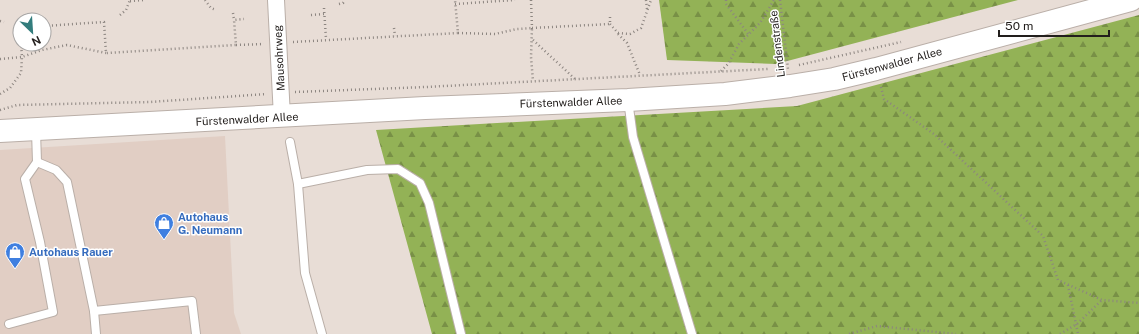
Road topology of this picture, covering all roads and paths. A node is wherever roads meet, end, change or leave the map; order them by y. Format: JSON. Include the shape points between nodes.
{"nodes":[{"id":1,"x":130,"y":0,"type":"edge"},
{"id":2,"x":144,"y":0,"type":"edge"},
{"id":3,"x":205,"y":0,"type":"edge"},
{"id":4,"x":276,"y":0,"type":"edge"},
{"id":5,"x":344,"y":0,"type":"edge"},
{"id":6,"x":455,"y":0,"type":"edge"},
{"id":7,"x":515,"y":0,"type":"edge"},
{"id":8,"x":531,"y":0,"type":"edge"},
{"id":9,"x":646,"y":0,"type":"edge"},
{"id":10,"x":652,"y":0,"type":"edge"},
{"id":11,"x":726,"y":0,"type":"edge"},
{"id":12,"x":774,"y":0,"type":"edge"},
{"id":13,"x":780,"y":0,"type":"edge"},
{"id":14,"x":1131,"y":0,"type":"edge"},
{"id":15,"x":338,"y":4,"type":"dead end"},
{"id":16,"x":455,"y":4,"type":"junction"},
{"id":17,"x":324,"y":8,"type":"dead end"},
{"id":18,"x":216,"y":10,"type":"dead end"},
{"id":19,"x":647,"y":12,"type":"junction"},
{"id":20,"x":233,"y":13,"type":"dead end"},
{"id":21,"x":120,"y":14,"type":"dead end"},
{"id":22,"x":311,"y":14,"type":"dead end"},
{"id":23,"x":324,"y":14,"type":"junction"},
{"id":24,"x":610,"y":16,"type":"dead end"},
{"id":25,"x":244,"y":19,"type":"dead end"},
{"id":26,"x":234,"y":20,"type":"junction"},
{"id":27,"x":0,"y":21,"type":"edge"},
{"id":28,"x":4,"y":22,"type":"dead end"},
{"id":29,"x":610,"y":24,"type":"junction"},
{"id":30,"x":52,"y":25,"type":"edge"},
{"id":31,"x":394,"y":28,"type":"dead end"},
{"id":32,"x":532,"y":28,"type":"junction"},
{"id":33,"x":458,"y":33,"type":"junction"},
{"id":34,"x":618,"y":33,"type":"junction"},
{"id":35,"x":749,"y":35,"type":"junction"},
{"id":36,"x":395,"y":36,"type":"junction"},
{"id":37,"x":326,"y":40,"type":"junction"},
{"id":38,"x":532,"y":40,"type":"junction"},
{"id":39,"x":907,"y":40,"type":"dead end"},
{"id":40,"x":290,"y":42,"type":"dead end"},
{"id":41,"x":268,"y":43,"type":"dead end"},
{"id":42,"x":236,"y":45,"type":"junction"},
{"id":43,"x":22,"y":52,"type":"edge"},
{"id":44,"x":106,"y":53,"type":"junction"},
{"id":45,"x":22,"y":57,"type":"junction"},
{"id":46,"x":0,"y":59,"type":"edge"},
{"id":47,"x":772,"y":69,"type":"dead end"},
{"id":48,"x":720,"y":71,"type":"junction"},
{"id":49,"x":640,"y":75,"type":"junction"},
{"id":50,"x":789,"y":77,"type":"junction"},
{"id":51,"x":575,"y":79,"type":"junction"},
{"id":52,"x":879,"y":80,"type":"dead end"},
{"id":53,"x":533,"y":81,"type":"junction"},
{"id":54,"x":330,"y":90,"type":"dead end"},
{"id":55,"x":0,"y":94,"type":"edge"},
{"id":56,"x":224,"y":97,"type":"dead end"},
{"id":57,"x":628,"y":100,"type":"junction"},
{"id":58,"x":0,"y":110,"type":"edge"},
{"id":59,"x":282,"y":117,"type":"junction"},
{"id":60,"x":36,"y":129,"type":"junction"},
{"id":61,"x":0,"y":131,"type":"edge"},
{"id":62,"x":290,"y":142,"type":"dead end"},
{"id":63,"x":37,"y":162,"type":"junction"},
{"id":64,"x":298,"y":184,"type":"junction"},
{"id":65,"x":1068,"y":285,"type":"junction"},
{"id":66,"x":1102,"y":300,"type":"junction"},
{"id":67,"x":1139,"y":302,"type":"edge"},
{"id":68,"x":94,"y":311,"type":"junction"},
{"id":69,"x":8,"y":324,"type":"dead end"},
{"id":70,"x":1077,"y":324,"type":"junction"},
{"id":71,"x":96,"y":334,"type":"edge"},
{"id":72,"x":196,"y":334,"type":"edge"},
{"id":73,"x":322,"y":334,"type":"edge"},
{"id":74,"x":461,"y":334,"type":"edge"},
{"id":75,"x":692,"y":334,"type":"edge"},
{"id":76,"x":849,"y":334,"type":"edge"},
{"id":77,"x":956,"y":334,"type":"edge"},
{"id":78,"x":1060,"y":334,"type":"edge"},
{"id":79,"x":1078,"y":334,"type":"edge"}],
"edges":[{"from":1,"to":2,"type":"path"},
{"from":1,"to":21,"type":"path","via":[[126,10]]},
{"from":3,"to":18,"type":"path"},
{"from":4,"to":59,"type":"street","name":"Mausohrweg"},
{"from":5,"to":15,"type":"path"},
{"from":6,"to":16,"type":"path"},
{"from":7,"to":16,"type":"path"},
{"from":8,"to":32,"type":"path"},
{"from":9,"to":19,"type":"path"},
{"from":10,"to":19,"type":"path"},
{"from":11,"to":35,"type":"path","via":[[726,4]]},
{"from":12,"to":35,"type":"path"},
{"from":13,"to":50,"type":"path","name":"Lindenstraße"},
{"from":14,"to":50,"type":"main road","name":"Fürstenwalder Allee","via":[[834,79]]},
{"from":16,"to":33,"type":"path"},
{"from":17,"to":23,"type":"path"},
{"from":19,"to":34,"type":"path","via":[[641,28],[630,34]]},
{"from":20,"to":26,"type":"path"},
{"from":22,"to":23,"type":"path"},
{"from":23,"to":37,"type":"path"},
{"from":24,"to":29,"type":"path"},
{"from":25,"to":26,"type":"path"},
{"from":26,"to":42,"type":"path"},
{"from":27,"to":28,"type":"path"},
{"from":29,"to":32,"type":"path"},
{"from":29,"to":34,"type":"path"},
{"from":30,"to":44,"type":"path","via":[[104,21]]},
{"from":31,"to":36,"type":"path"},
{"from":32,"to":33,"type":"path","via":[[495,34]]},
{"from":32,"to":38,"type":"path"},
{"from":33,"to":36,"type":"path"},
{"from":34,"to":49,"type":"path","via":[[627,43]]},
{"from":35,"to":48,"type":"path","via":[[739,44],[728,64]]},
{"from":36,"to":37,"type":"path"},
{"from":37,"to":40,"type":"path"},
{"from":38,"to":51,"type":"path"},
{"from":38,"to":53,"type":"path"},
{"from":39,"to":50,"type":"path"},
{"from":41,"to":42,"type":"path"},
{"from":42,"to":44,"type":"path"},
{"from":43,"to":45,"type":"path"},
{"from":44,"to":45,"type":"path","via":[[67,45]]},
{"from":45,"to":46,"type":"path"},
{"from":45,"to":55,"type":"path","via":[[21,73],[10,88]]},
{"from":47,"to":48,"type":"path"},
{"from":48,"to":49,"type":"path"},
{"from":49,"to":51,"type":"path"},
{"from":50,"to":57,"type":"main road","name":"Fürstenwalder Allee","via":[[725,94]]},
{"from":51,"to":53,"type":"path"},
{"from":52,"to":65,"type":"path","via":[[884,99],[934,134],[1043,236],[1058,280]]},
{"from":53,"to":54,"type":"path"},
{"from":56,"to":58,"type":"path","via":[[150,102],[17,105]]},
{"from":57,"to":59,"type":"main road","name":"Fürstenwalder Allee"},
{"from":57,"to":75,"type":"lane","via":[[633,138]]},
{"from":59,"to":60,"type":"main road","name":"Fürstenwalder Allee"},
{"from":60,"to":61,"type":"main road","name":"Fürstenwalder Allee"},
{"from":60,"to":63,"type":"lane"},
{"from":62,"to":64,"type":"lane"},
{"from":63,"to":68,"type":"lane","via":[[56,170],[67,182]]},
{"from":63,"to":69,"type":"lane","via":[[25,179],[53,312]]},
{"from":64,"to":73,"type":"lane","via":[[305,273]]},
{"from":64,"to":74,"type":"lane","via":[[367,170],[398,169],[420,183],[429,203]]},
{"from":65,"to":66,"type":"path"},
{"from":65,"to":70,"type":"path"},
{"from":66,"to":67,"type":"path"},
{"from":66,"to":70,"type":"path"},
{"from":68,"to":71,"type":"lane"},
{"from":68,"to":72,"type":"lane","via":[[192,301]]},
{"from":70,"to":78,"type":"path"},
{"from":70,"to":79,"type":"path"},
{"from":76,"to":77,"type":"path","via":[[877,326]]}]}
